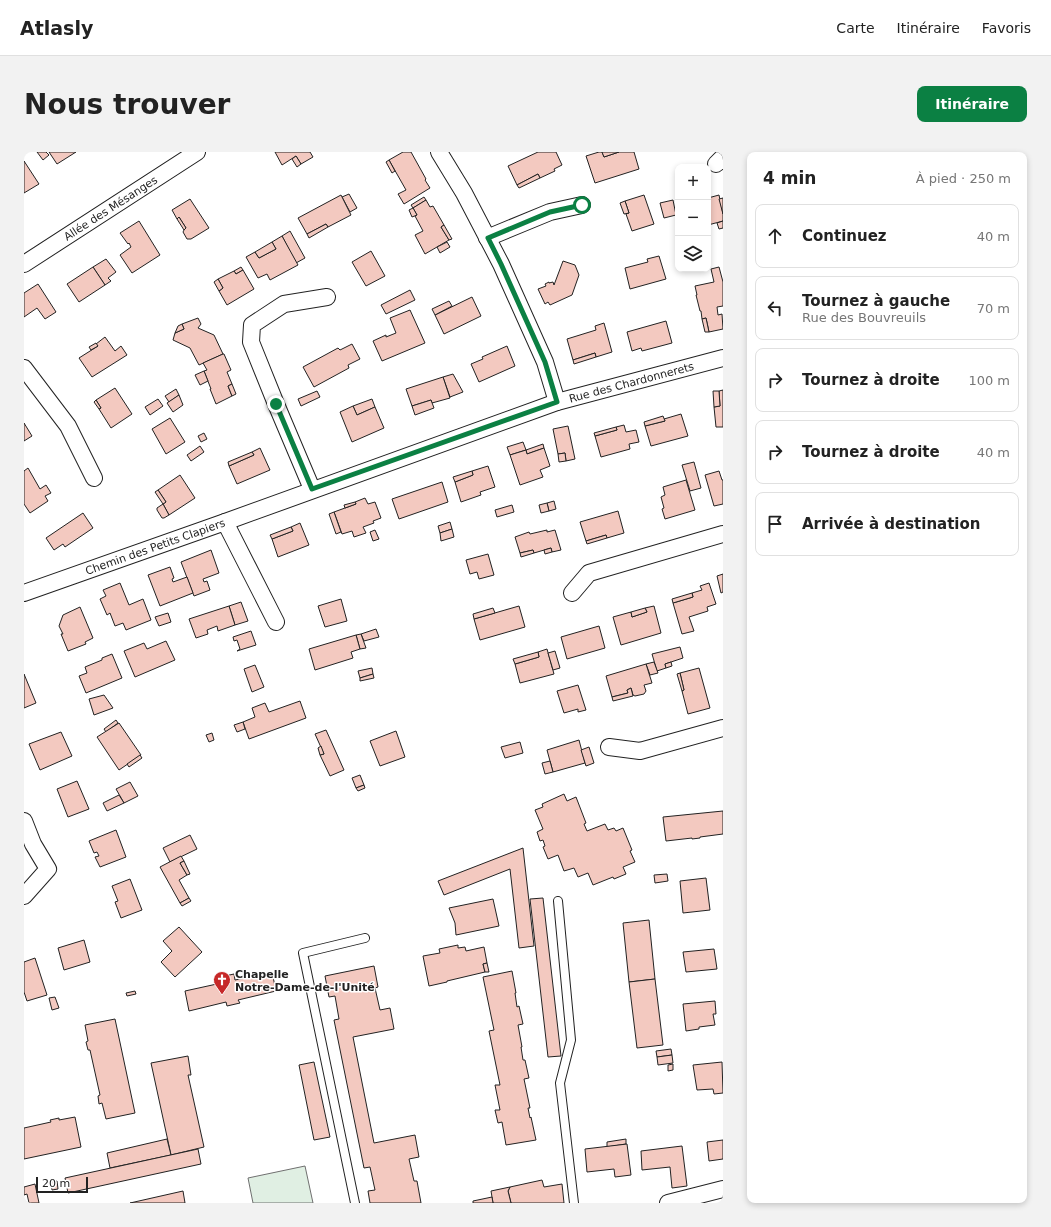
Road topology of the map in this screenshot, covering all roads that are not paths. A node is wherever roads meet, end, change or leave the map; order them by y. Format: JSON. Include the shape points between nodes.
{"nodes":[{"id":1,"x":197,"y":152,"type":"edge"},
{"id":2,"x":439,"y":152,"type":"edge"},
{"id":3,"x":582,"y":205,"type":"dead end"},
{"id":4,"x":488,"y":238,"type":"junction"},
{"id":5,"x":24,"y":264,"type":"edge"},
{"id":6,"x":327,"y":297,"type":"dead end"},
{"id":7,"x":723,"y":358,"type":"edge"},
{"id":8,"x":24,"y":368,"type":"edge"},
{"id":9,"x":557,"y":402,"type":"junction"},
{"id":10,"x":94,"y":478,"type":"dead end"},
{"id":11,"x":312,"y":489,"type":"junction"},
{"id":12,"x":225,"y":522,"type":"junction"},
{"id":13,"x":723,"y":534,"type":"edge"},
{"id":14,"x":24,"y":593,"type":"edge"},
{"id":15,"x":572,"y":593,"type":"dead end"},
{"id":16,"x":276,"y":622,"type":"dead end"},
{"id":17,"x":723,"y":728,"type":"edge"},
{"id":18,"x":610,"y":747,"type":"dead end"},
{"id":19,"x":24,"y":821,"type":"edge"},
{"id":20,"x":24,"y":896,"type":"edge"},
{"id":21,"x":558,"y":901,"type":"dead end"},
{"id":22,"x":365,"y":938,"type":"dead end"},
{"id":23,"x":723,"y":1189,"type":"edge"},
{"id":24,"x":355,"y":1203,"type":"edge"},
{"id":25,"x":574,"y":1203,"type":"edge"},
{"id":26,"x":668,"y":1203,"type":"edge"}],
"edges":[{"from":1,"to":5,"type":"street","name":"Allée des Mésanges"},
{"from":2,"to":4,"type":"street"},
{"from":3,"to":4,"type":"street","via":[[550,212]]},
{"from":4,"to":9,"type":"street","via":[[545,362]]},
{"from":6,"to":11,"type":"street","via":[[284,304],[252,325],[251,342]]},
{"from":7,"to":9,"type":"street","name":"Rue des Chardonnerets"},
{"from":8,"to":10,"type":"street","via":[[68,426]]},
{"from":9,"to":11,"type":"street","name":"Rue des Chardonnerets"},
{"from":11,"to":12,"type":"street","name":"Rue des Chardonnerets"},
{"from":12,"to":14,"type":"street","name":"Chemin des Petits Clapiers"},
{"from":12,"to":16,"type":"street","name":"Chemin des Petits Clapiers"},
{"from":13,"to":15,"type":"street","via":[[589,573]]},
{"from":17,"to":18,"type":"street","via":[[640,751]]},
{"from":19,"to":20,"type":"street","via":[[33,844],[48,869]]},
{"from":21,"to":25,"type":"lane","via":[[571,1040],[560,1083]]},
{"from":22,"to":24,"type":"lane","via":[[303,953]]},
{"from":23,"to":26,"type":"street"}]}
